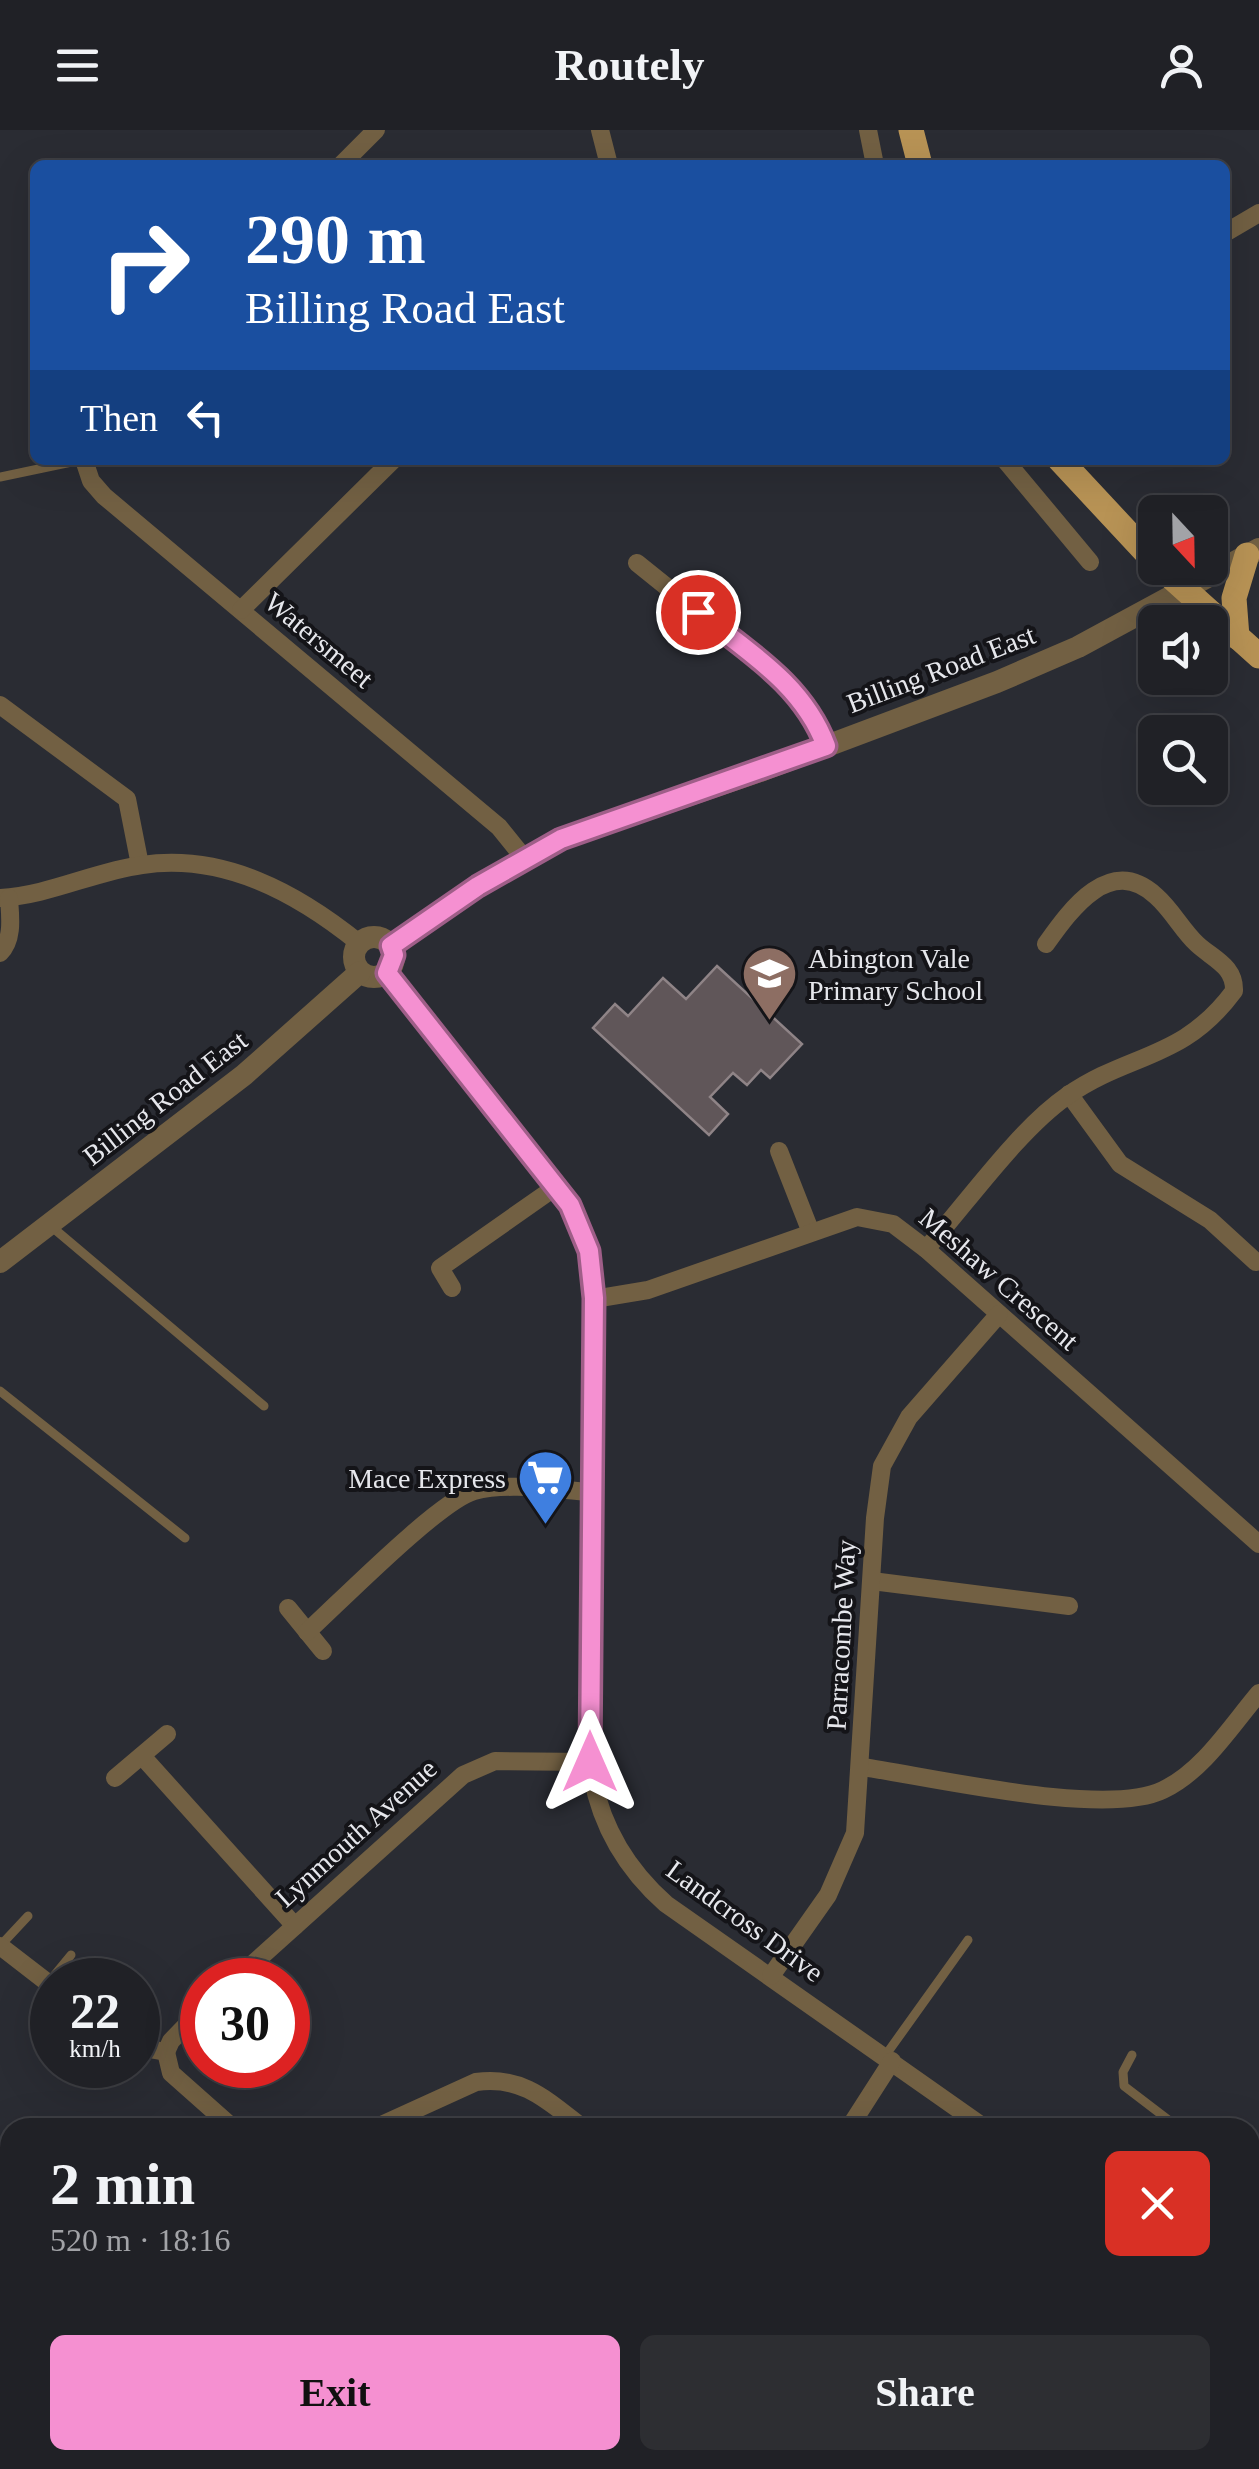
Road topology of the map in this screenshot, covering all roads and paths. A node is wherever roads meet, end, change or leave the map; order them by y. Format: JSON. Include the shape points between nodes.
{"nodes":[{"id":1,"x":376,"y":130,"type":"edge"},
{"id":2,"x":600,"y":130,"type":"edge"},
{"id":3,"x":868,"y":130,"type":"edge"},
{"id":4,"x":911,"y":130,"type":"edge"},
{"id":5,"x":346,"y":160,"type":"edge"},
{"id":6,"x":608,"y":160,"type":"edge"},
{"id":7,"x":875,"y":160,"type":"edge"},
{"id":8,"x":919,"y":160,"type":"edge"},
{"id":9,"x":1259,"y":213,"type":"edge"},
{"id":10,"x":1230,"y":230,"type":"edge"},
{"id":11,"x":59,"y":465,"type":"edge"},
{"id":12,"x":85,"y":465,"type":"edge"},
{"id":13,"x":388,"y":465,"type":"edge"},
{"id":14,"x":1009,"y":465,"type":"edge"},
{"id":15,"x":1065,"y":465,"type":"edge"},
{"id":16,"x":0,"y":477,"type":"edge"},
{"id":17,"x":1138,"y":544,"type":"edge"},
{"id":18,"x":1253,"y":552,"type":"edge"},
{"id":19,"x":1090,"y":562,"type":"dead end"},
{"id":20,"x":636,"y":563,"type":"dead end"},
{"id":21,"x":1180,"y":585,"type":"edge"},
{"id":22,"x":1185,"y":590,"type":"junction"},
{"id":23,"x":241,"y":610,"type":"junction"},
{"id":24,"x":1237,"y":637,"type":"junction"},
{"id":25,"x":1259,"y":656,"type":"edge"},
{"id":26,"x":0,"y":705,"type":"edge"},
{"id":27,"x":826,"y":746,"type":"junction"},
{"id":28,"x":524,"y":858,"type":"junction"},
{"id":29,"x":140,"y":866,"type":"junction"},
{"id":30,"x":4,"y":898,"type":"edge"},
{"id":31,"x":359,"y":943,"type":"junction"},
{"id":32,"x":1046,"y":944,"type":"dead end"},
{"id":33,"x":391,"y":946,"type":"junction"},
{"id":34,"x":0,"y":952,"type":"edge"},
{"id":35,"x":360,"y":972,"type":"junction"},
{"id":36,"x":387,"y":973,"type":"junction"},
{"id":37,"x":1069,"y":1094,"type":"junction"},
{"id":38,"x":779,"y":1151,"type":"dead end"},
{"id":39,"x":557,"y":1186,"type":"junction"},
{"id":40,"x":50,"y":1226,"type":"junction"},
{"id":41,"x":810,"y":1230,"type":"junction"},
{"id":42,"x":926,"y":1249,"type":"junction"},
{"id":43,"x":0,"y":1262,"type":"edge"},
{"id":44,"x":1256,"y":1262,"type":"dead end"},
{"id":45,"x":452,"y":1288,"type":"dead end"},
{"id":46,"x":594,"y":1298,"type":"junction"},
{"id":47,"x":998,"y":1314,"type":"junction"},
{"id":48,"x":0,"y":1391,"type":"edge"},
{"id":49,"x":264,"y":1406,"type":"dead end"},
{"id":50,"x":591,"y":1492,"type":"junction"},
{"id":51,"x":185,"y":1538,"type":"dead end"},
{"id":52,"x":1259,"y":1544,"type":"edge"},
{"id":53,"x":872,"y":1581,"type":"junction"},
{"id":54,"x":1069,"y":1606,"type":"dead end"},
{"id":55,"x":288,"y":1608,"type":"dead end"},
{"id":56,"x":307,"y":1632,"type":"junction"},
{"id":57,"x":324,"y":1651,"type":"dead end"},
{"id":58,"x":1259,"y":1693,"type":"edge"},
{"id":59,"x":167,"y":1734,"type":"dead end"},
{"id":60,"x":142,"y":1756,"type":"junction"},
{"id":61,"x":590,"y":1762,"type":"junction"},
{"id":62,"x":862,"y":1767,"type":"junction"},
{"id":63,"x":114,"y":1778,"type":"dead end"},
{"id":64,"x":28,"y":1916,"type":"dead end"},
{"id":65,"x":295,"y":1926,"type":"junction"},
{"id":66,"x":968,"y":1940,"type":"dead end"},
{"id":67,"x":0,"y":1946,"type":"edge"},
{"id":68,"x":71,"y":1955,"type":"dead end"},
{"id":69,"x":69,"y":1958,"type":"edge"},
{"id":70,"x":259,"y":1958,"type":"edge"},
{"id":71,"x":30,"y":1969,"type":"edge"},
{"id":72,"x":771,"y":1976,"type":"junction"},
{"id":73,"x":180,"y":2032,"type":"edge"},
{"id":74,"x":160,"y":2051,"type":"edge"},
{"id":75,"x":166,"y":2052,"type":"junction"},
{"id":76,"x":1132,"y":2055,"type":"dead end"},
{"id":77,"x":888,"y":2058,"type":"junction"},
{"id":78,"x":221,"y":2118,"type":"edge"},
{"id":79,"x":398,"y":2118,"type":"edge"},
{"id":80,"x":564,"y":2118,"type":"edge"},
{"id":81,"x":855,"y":2118,"type":"edge"},
{"id":82,"x":971,"y":2118,"type":"edge"},
{"id":83,"x":1167,"y":2118,"type":"edge"}],
"edges":[{"from":1,"to":5,"type":"street"},
{"from":2,"to":6,"type":"street"},
{"from":3,"to":7,"type":"street"},
{"from":4,"to":8,"type":"main road"},
{"from":9,"to":10,"type":"street"},
{"from":11,"to":16,"type":"lane"},
{"from":12,"to":23,"type":"street","name":"Watersmeet","via":[[104,496]]},
{"from":13,"to":23,"type":"street"},
{"from":14,"to":19,"type":"street"},
{"from":15,"to":17,"type":"main road"},
{"from":18,"to":22,"type":"street","name":"Billing Road East"},
{"from":18,"to":24,"type":"main road","via":[[1234,598]]},
{"from":20,"to":27,"type":"street","via":[[790,686]]},
{"from":21,"to":22,"type":"main road"},
{"from":22,"to":24,"type":"main road"},
{"from":22,"to":27,"type":"street","name":"Billing Road East","via":[[1078,648]]},
{"from":23,"to":28,"type":"street","name":"Watersmeet","via":[[498,828]]},
{"from":24,"to":25,"type":"main road"},
{"from":26,"to":29,"type":"street","via":[[126,798]]},
{"from":27,"to":28,"type":"street","name":"Billing Road East","via":[[596,824]]},
{"from":28,"to":33,"type":"street","name":"Billing Road East"},
{"from":29,"to":30,"type":"street"},
{"from":29,"to":31,"type":"street","via":[[183,863],[240,873],[297,900]]},
{"from":30,"to":34,"type":"street","via":[[10,924]]},
{"from":31,"to":33,"type":"street","via":[[370,937]]},
{"from":31,"to":35,"type":"street","via":[[354,952]]},
{"from":32,"to":37,"type":"street","via":[[1080,898],[1099,886],[1132,882],[1159,898],[1234,978],[1221,1008],[1186,1040]]},
{"from":33,"to":36,"type":"street"},
{"from":35,"to":36,"type":"street"},
{"from":35,"to":40,"type":"street","name":"Billing Road East","via":[[244,1074]]},
{"from":36,"to":39,"type":"street","name":"Landcross Drive"},
{"from":37,"to":42,"type":"street"},
{"from":37,"to":44,"type":"street","via":[[1120,1164],[1210,1220]]},
{"from":38,"to":41,"type":"street"},
{"from":39,"to":45,"type":"street","via":[[435,1260]]},
{"from":39,"to":46,"type":"street","name":"Landcross Drive","via":[[589,1251]]},
{"from":40,"to":43,"type":"street","name":"Billing Road East"},
{"from":40,"to":49,"type":"lane"},
{"from":41,"to":42,"type":"street","name":"Meshaw Crescent","via":[[868,1217],[892,1224]]},
{"from":41,"to":46,"type":"street","name":"Meshaw Crescent","via":[[648,1290]]},
{"from":42,"to":47,"type":"street","name":"Meshaw Crescent"},
{"from":46,"to":50,"type":"street","name":"Landcross Drive"},
{"from":47,"to":52,"type":"street","name":"Meshaw Crescent"},
{"from":47,"to":53,"type":"street","name":"Parracombe Way","via":[[888,1452],[876,1503]]},
{"from":48,"to":51,"type":"lane"},
{"from":50,"to":56,"type":"street","via":[[466,1493]]},
{"from":50,"to":61,"type":"street","name":"Landcross Drive"},
{"from":53,"to":54,"type":"street"},
{"from":53,"to":62,"type":"street","name":"Parracombe Way"},
{"from":55,"to":56,"type":"street"},
{"from":56,"to":57,"type":"street"},
{"from":58,"to":62,"type":"street","via":[[1194,1768],[1138,1799],[1090,1801]]},
{"from":59,"to":60,"type":"street"},
{"from":60,"to":63,"type":"street"},
{"from":60,"to":65,"type":"street"},
{"from":61,"to":65,"type":"street","name":"Lynmouth Avenue","via":[[495,1761],[462,1775]]},
{"from":61,"to":72,"type":"street","name":"Landcross Drive","via":[[607,1828],[642,1880]]},
{"from":62,"to":72,"type":"street","name":"Parracombe Way","via":[[848,1854]]},
{"from":64,"to":67,"type":"lane"},
{"from":65,"to":70,"type":"street","name":"Lynmouth Avenue"},
{"from":66,"to":77,"type":"lane"},
{"from":67,"to":71,"type":"street"},
{"from":68,"to":69,"type":"lane"},
{"from":72,"to":77,"type":"street","name":"Landcross Drive"},
{"from":73,"to":75,"type":"street"},
{"from":74,"to":75,"type":"street"},
{"from":75,"to":78,"type":"street","via":[[170,2074]]},
{"from":76,"to":83,"type":"lane","via":[[1124,2086]]},
{"from":77,"to":81,"type":"street"},
{"from":77,"to":82,"type":"street","name":"Landcross Drive"},
{"from":79,"to":80,"type":"street","via":[[494,2080],[525,2086]]}]}
